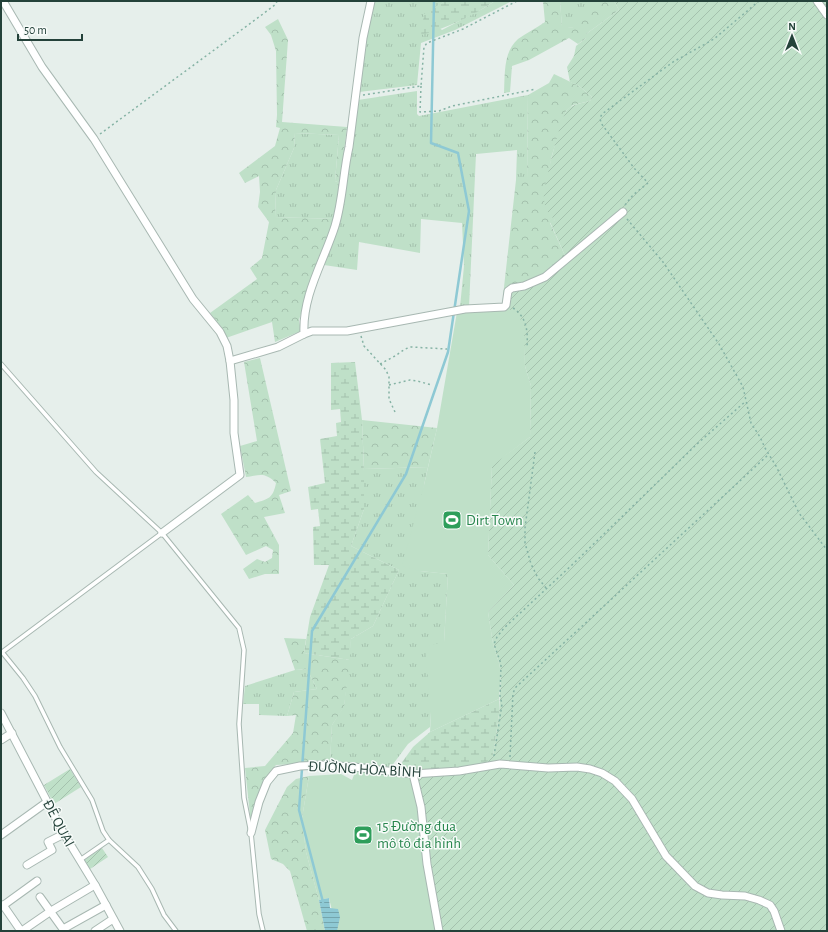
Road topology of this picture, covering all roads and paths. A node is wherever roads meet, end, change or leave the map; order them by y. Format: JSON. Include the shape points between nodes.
{"nodes":[{"id":1,"x":3,"y":1,"type":"edge"},
{"id":2,"x":277,"y":1,"type":"edge"},
{"id":3,"x":371,"y":1,"type":"edge"},
{"id":4,"x":517,"y":1,"type":"edge"},
{"id":5,"x":759,"y":1,"type":"edge"},
{"id":6,"x":817,"y":1,"type":"edge"},
{"id":7,"x":827,"y":15,"type":"edge"},
{"id":8,"x":421,"y":86,"type":"junction"},
{"id":9,"x":536,"y":89,"type":"dead end"},
{"id":10,"x":355,"y":96,"type":"junction"},
{"id":11,"x":94,"y":139,"type":"junction"},
{"id":12,"x":623,"y":212,"type":"junction"},
{"id":13,"x":506,"y":305,"type":"junction"},
{"id":14,"x":359,"y":328,"type":"junction"},
{"id":15,"x":304,"y":334,"type":"junction"},
{"id":16,"x":527,"y":347,"type":"dead end"},
{"id":17,"x":447,"y":349,"type":"dead end"},
{"id":18,"x":230,"y":361,"type":"junction"},
{"id":19,"x":1,"y":364,"type":"edge"},
{"id":20,"x":380,"y":364,"type":"junction"},
{"id":21,"x":389,"y":385,"type":"junction"},
{"id":22,"x":432,"y":385,"type":"dead end"},
{"id":23,"x":747,"y":400,"type":"junction"},
{"id":24,"x":395,"y":412,"type":"dead end"},
{"id":25,"x":534,"y":452,"type":"dead end"},
{"id":26,"x":768,"y":454,"type":"junction"},
{"id":27,"x":162,"y":534,"type":"junction"},
{"id":28,"x":827,"y":550,"type":"edge"},
{"id":29,"x":546,"y":588,"type":"junction"},
{"id":30,"x":1,"y":652,"type":"edge"},
{"id":31,"x":1,"y":713,"type":"edge"},
{"id":32,"x":12,"y":733,"type":"junction"},
{"id":33,"x":1,"y":740,"type":"edge"},
{"id":34,"x":492,"y":764,"type":"junction"},
{"id":35,"x":509,"y":764,"type":"junction"},
{"id":36,"x":413,"y":774,"type":"junction"},
{"id":37,"x":47,"y":802,"type":"junction"},
{"id":38,"x":251,"y":833,"type":"junction"},
{"id":39,"x":64,"y":834,"type":"junction"},
{"id":40,"x":1,"y":835,"type":"edge"},
{"id":41,"x":109,"y":840,"type":"junction"},
{"id":42,"x":80,"y":860,"type":"junction"},
{"id":43,"x":28,"y":865,"type":"dead end"},
{"id":44,"x":37,"y":881,"type":"dead end"},
{"id":45,"x":95,"y":885,"type":"junction"},
{"id":46,"x":40,"y":897,"type":"dead end"},
{"id":47,"x":106,"y":904,"type":"junction"},
{"id":48,"x":2,"y":906,"type":"edge"},
{"id":49,"x":51,"y":911,"type":"junction"},
{"id":50,"x":114,"y":919,"type":"junction"},
{"id":51,"x":22,"y":931,"type":"edge"},
{"id":52,"x":95,"y":931,"type":"edge"},
{"id":53,"x":120,"y":931,"type":"edge"},
{"id":54,"x":176,"y":931,"type":"edge"},
{"id":55,"x":263,"y":931,"type":"edge"},
{"id":56,"x":439,"y":931,"type":"edge"},
{"id":57,"x":781,"y":931,"type":"edge"}],
"edges":[{"from":1,"to":11,"type":"street","via":[[42,67]]},
{"from":2,"to":11,"type":"path"},
{"from":3,"to":10,"type":"street"},
{"from":4,"to":8,"type":"path","via":[[463,29],[427,43],[424,47]]},
{"from":5,"to":12,"type":"path","via":[[714,39],[673,62],[602,114],[601,123],[648,183],[628,201]]},
{"from":6,"to":7,"type":"street"},
{"from":8,"to":9,"type":"path","via":[[420,112],[439,111],[452,106]]},
{"from":8,"to":10,"type":"path"},
{"from":10,"to":15,"type":"street","via":[[336,224],[306,306]]},
{"from":11,"to":18,"type":"street","via":[[193,299],[220,332],[227,346]]},
{"from":12,"to":13,"type":"street","via":[[545,277],[508,291]]},
{"from":12,"to":23,"type":"path","via":[[663,262],[719,344],[740,381]]},
{"from":13,"to":14,"type":"street","via":[[460,310]]},
{"from":13,"to":16,"type":"path","via":[[518,312],[527,326]]},
{"from":14,"to":15,"type":"street"},
{"from":14,"to":20,"type":"path","via":[[364,346]]},
{"from":15,"to":18,"type":"street","via":[[278,347]]},
{"from":17,"to":20,"type":"path","via":[[410,347]]},
{"from":18,"to":27,"type":"street","via":[[234,433],[240,476]]},
{"from":19,"to":27,"type":"lane","via":[[96,472]]},
{"from":20,"to":21,"type":"path","via":[[386,370]]},
{"from":21,"to":22,"type":"path","via":[[410,380]]},
{"from":21,"to":24,"type":"path","via":[[389,399]]},
{"from":23,"to":26,"type":"path","via":[[751,423]]},
{"from":23,"to":29,"type":"path","via":[[697,444]]},
{"from":25,"to":29,"type":"path","via":[[525,543],[531,564]]},
{"from":26,"to":28,"type":"path","via":[[799,512]]},
{"from":26,"to":35,"type":"path","via":[[516,687],[513,693]]},
{"from":27,"to":30,"type":"lane"},
{"from":27,"to":38,"type":"lane","via":[[239,628],[244,650],[239,724],[244,798]]},
{"from":29,"to":34,"type":"path","via":[[504,628],[494,644],[502,664],[502,704]]},
{"from":30,"to":41,"type":"lane","via":[[35,696],[60,747],[92,800],[103,831]]},
{"from":31,"to":32,"type":"street","name":"ĐÊ QUAI"},
{"from":32,"to":33,"type":"street"},
{"from":32,"to":37,"type":"street","name":"ĐÊ QUAI"},
{"from":34,"to":35,"type":"street","name":"ĐƯỜNG HÒA BÌNH"},
{"from":34,"to":36,"type":"street","name":"ĐƯỜNG HÒA BÌNH","via":[[460,771]]},
{"from":35,"to":57,"type":"street","name":"ĐƯỜNG HÒA BÌNH","via":[[548,768],[577,767],[602,773],[632,799],[666,856],[695,886],[708,893],[745,896],[770,905]]},
{"from":36,"to":38,"type":"street","name":"ĐƯỜNG HÒA BÌNH","via":[[322,765],[276,771],[267,782]]},
{"from":36,"to":56,"type":"street","via":[[421,807],[427,864]]},
{"from":37,"to":39,"type":"street","name":"ĐÊ QUAI"},
{"from":37,"to":40,"type":"street"},
{"from":38,"to":55,"type":"lane"},
{"from":39,"to":42,"type":"street","name":"ĐÊ QUAI"},
{"from":39,"to":43,"type":"street","via":[[48,842],[52,850]]},
{"from":41,"to":42,"type":"lane"},
{"from":41,"to":54,"type":"lane","via":[[138,867],[152,889],[164,916]]},
{"from":42,"to":45,"type":"street","name":"ĐÊ QUAI"},
{"from":44,"to":48,"type":"street"},
{"from":45,"to":47,"type":"street","name":"ĐÊ QUAI"},
{"from":45,"to":49,"type":"street"},
{"from":46,"to":49,"type":"street"},
{"from":47,"to":49,"type":"street","via":[[63,929]]},
{"from":47,"to":50,"type":"street","name":"ĐÊ QUAI"},
{"from":48,"to":51,"type":"street"},
{"from":49,"to":51,"type":"street"},
{"from":50,"to":52,"type":"street"},
{"from":50,"to":53,"type":"street","name":"ĐÊ QUAI"}]}
